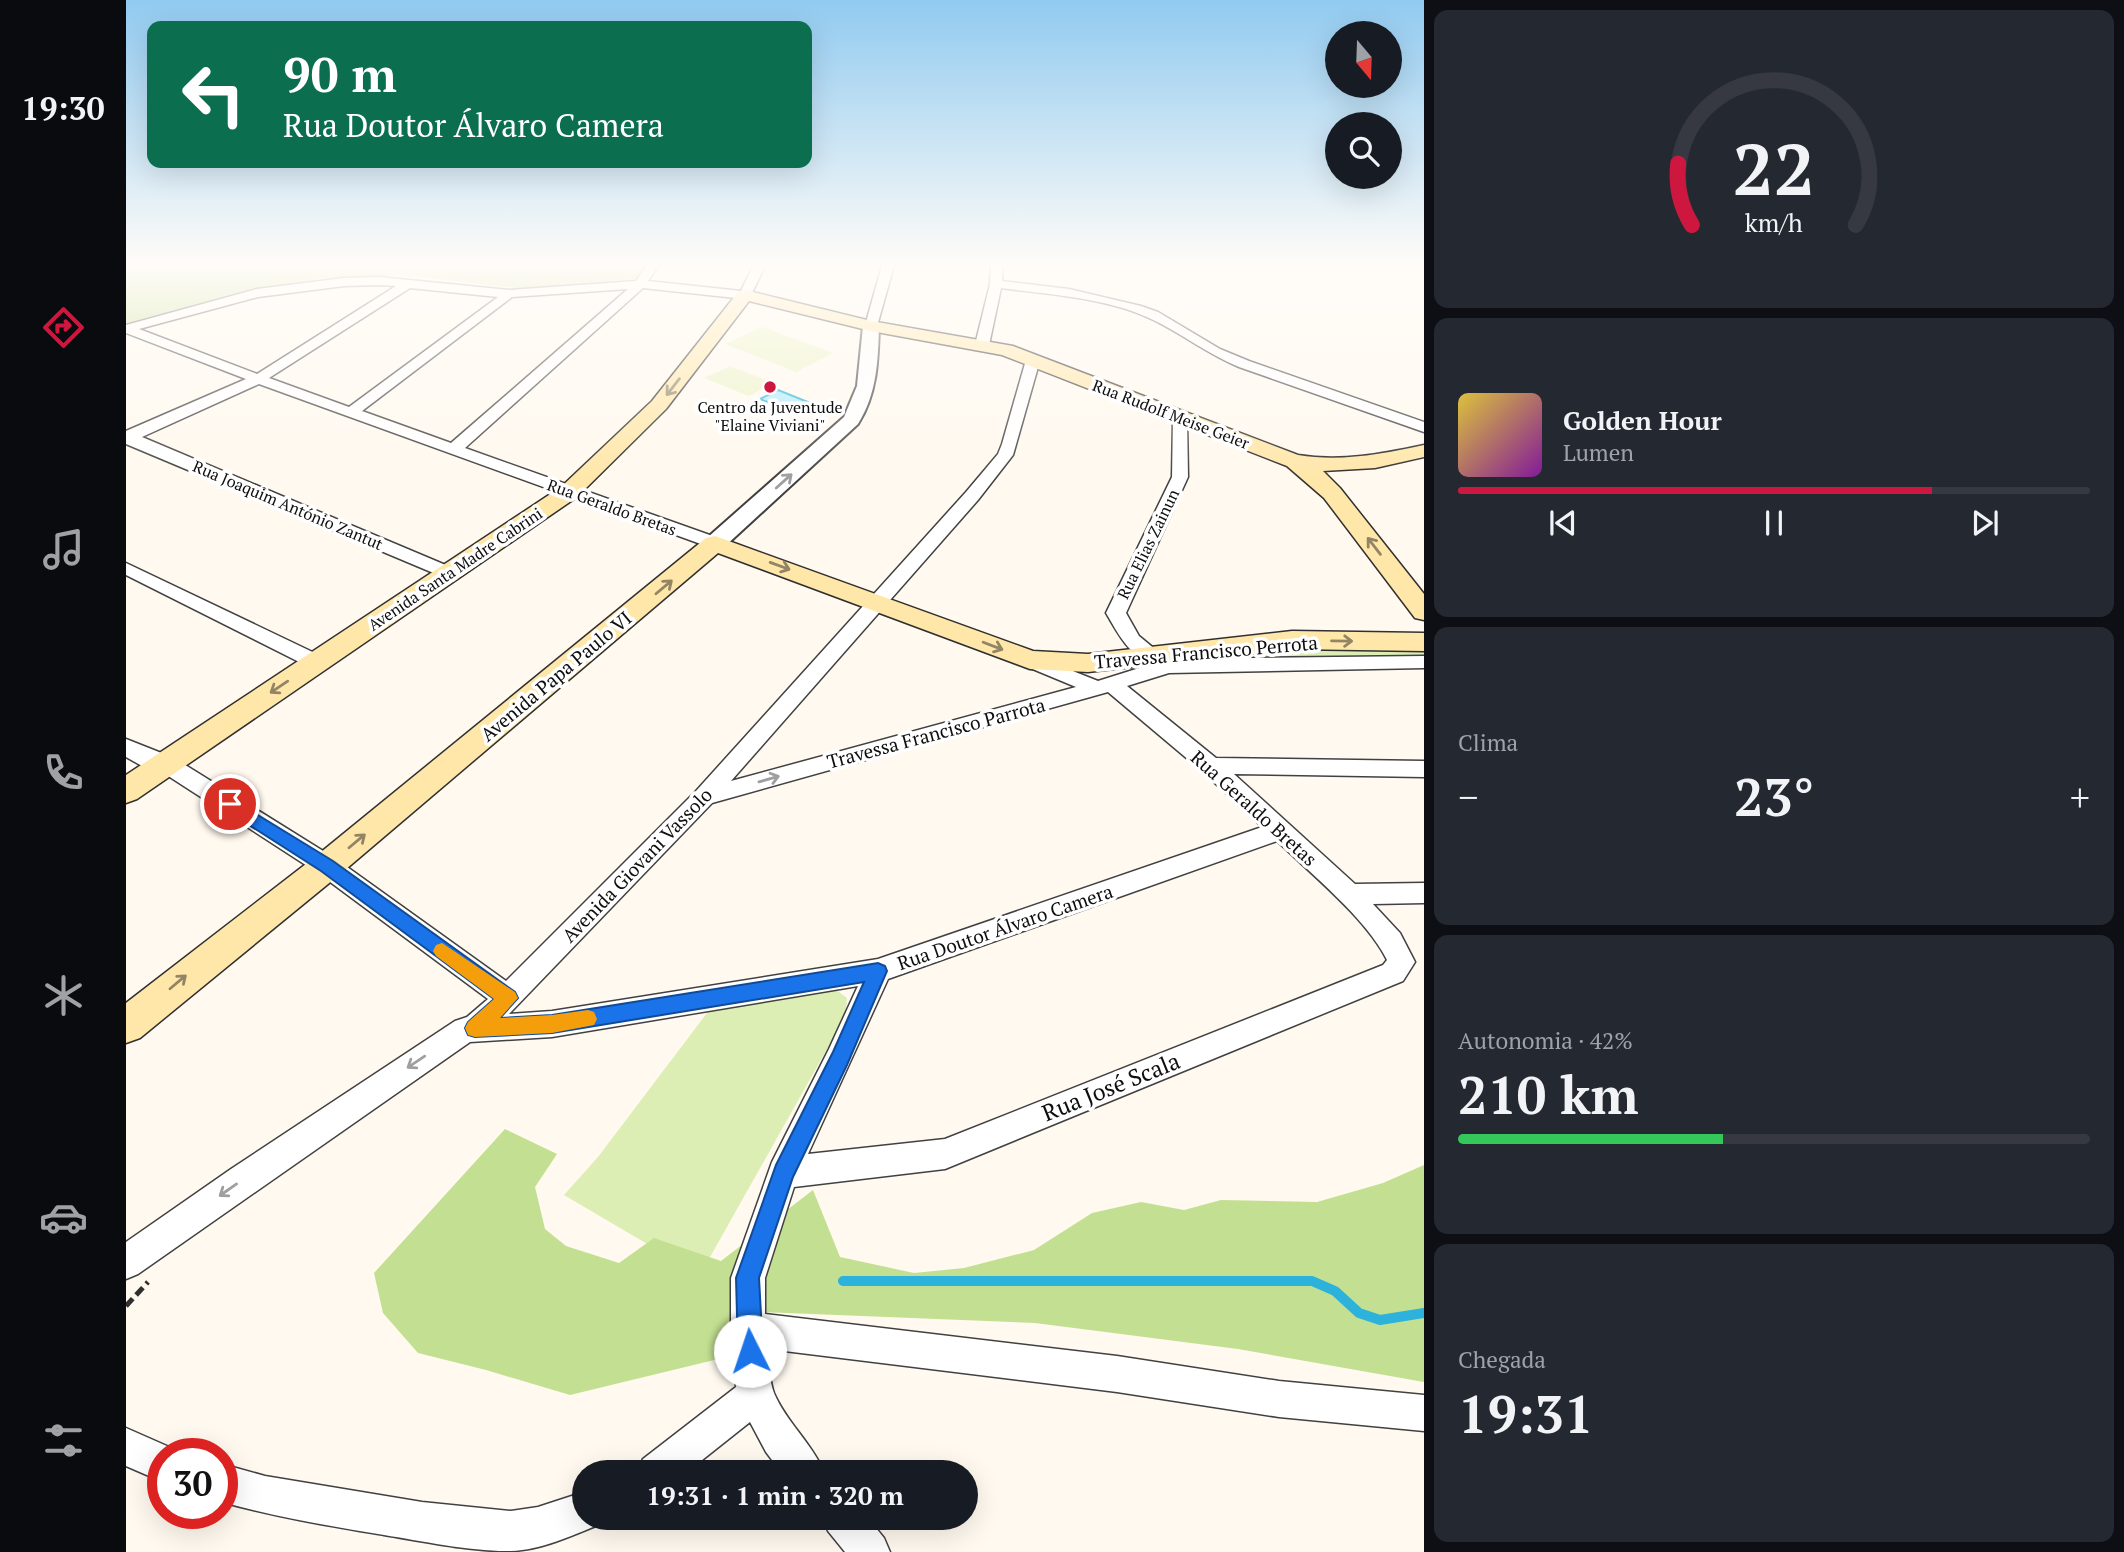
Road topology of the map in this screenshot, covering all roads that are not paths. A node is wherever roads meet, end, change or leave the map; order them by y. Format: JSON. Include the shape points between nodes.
{"nodes":[{"id":1,"x":140,"y":334,"type":"edge"},
{"id":2,"x":328,"y":334,"type":"edge"},
{"id":3,"x":455,"y":334,"type":"edge"},
{"id":4,"x":583,"y":334,"type":"edge"},
{"id":5,"x":714,"y":334,"type":"edge"},
{"id":6,"x":871,"y":334,"type":"edge"},
{"id":7,"x":920,"y":334,"type":"edge"},
{"id":8,"x":984,"y":334,"type":"edge"},
{"id":9,"x":1185,"y":334,"type":"edge"},
{"id":10,"x":982,"y":345,"type":"junction"},
{"id":11,"x":1033,"y":360,"type":"junction"},
{"id":12,"x":258,"y":379,"type":"junction"},
{"id":13,"x":352,"y":412,"type":"junction"},
{"id":14,"x":1180,"y":418,"type":"junction"},
{"id":15,"x":1424,"y":427,"type":"edge"},
{"id":16,"x":127,"y":438,"type":"edge"},
{"id":17,"x":454,"y":449,"type":"junction"},
{"id":18,"x":1424,"y":452,"type":"edge"},
{"id":19,"x":1293,"y":461,"type":"junction"},
{"id":20,"x":1378,"y":463,"type":"junction"},
{"id":21,"x":569,"y":492,"type":"junction"},
{"id":22,"x":1332,"y":493,"type":"junction"},
{"id":23,"x":715,"y":543,"type":"junction"},
{"id":24,"x":126,"y":568,"type":"edge"},
{"id":25,"x":449,"y":573,"type":"junction"},
{"id":26,"x":878,"y":602,"type":"junction"},
{"id":27,"x":1421,"y":605,"type":"edge"},
{"id":28,"x":1424,"y":642,"type":"edge"},
{"id":29,"x":1030,"y":660,"type":"joint"},
{"id":30,"x":1160,"y":660,"type":"junction"},
{"id":31,"x":316,"y":662,"type":"junction"},
{"id":32,"x":1424,"y":662,"type":"edge"},
{"id":33,"x":1098,"y":678,"type":"junction"},
{"id":34,"x":126,"y":747,"type":"edge"},
{"id":35,"x":166,"y":764,"type":"junction"},
{"id":36,"x":1211,"y":766,"type":"junction"},
{"id":37,"x":1424,"y":769,"type":"edge"},
{"id":38,"x":126,"y":791,"type":"edge"},
{"id":39,"x":704,"y":797,"type":"junction"},
{"id":40,"x":1279,"y":831,"type":"junction"},
{"id":41,"x":327,"y":866,"type":"junction"},
{"id":42,"x":1424,"y":893,"type":"edge"},
{"id":43,"x":1349,"y":894,"type":"junction"},
{"id":44,"x":1391,"y":941,"type":"joint"},
{"id":45,"x":878,"y":971,"type":"junction"},
{"id":46,"x":508,"y":998,"type":"junction"},
{"id":47,"x":126,"y":1026,"type":"edge"},
{"id":48,"x":475,"y":1028,"type":"junction"},
{"id":49,"x":783,"y":1173,"type":"junction"},
{"id":50,"x":126,"y":1262,"type":"edge"},
{"id":51,"x":748,"y":1329,"type":"junction"},
{"id":52,"x":755,"y":1395,"type":"junction"},
{"id":53,"x":1424,"y":1413,"type":"edge"},
{"id":54,"x":126,"y":1447,"type":"edge"},
{"id":55,"x":147,"y":1456,"type":"edge"},
{"id":56,"x":671,"y":1460,"type":"edge"},
{"id":57,"x":796,"y":1460,"type":"edge"},
{"id":58,"x":238,"y":1488,"type":"edge"},
{"id":59,"x":572,"y":1515,"type":"edge"},
{"id":60,"x":852,"y":1530,"type":"edge"},
{"id":61,"x":870,"y":1552,"type":"edge"}],
"edges":[{"from":1,"to":12,"type":"street","name":"Rua Geraldo Bretas"},
{"from":2,"to":12,"type":"street"},
{"from":3,"to":13,"type":"street"},
{"from":4,"to":17,"type":"street"},
{"from":5,"to":21,"type":"main road","name":"Avenida Santa Madre Cabrini","one_way":true,"via":[[659,405]]},
{"from":23,"to":6,"type":"street","name":"Avenida Papa Paulo VI","one_way":true,"via":[[851,420],[868,382]]},
{"from":7,"to":10,"type":"main road","name":"Rua Rudolf Meise Geier"},
{"from":8,"to":10,"type":"street"},
{"from":9,"to":15,"type":"street","via":[[1244,364]]},
{"from":10,"to":11,"type":"main road","name":"Rua Rudolf Meise Geier"},
{"from":11,"to":14,"type":"main road","name":"Rua Rudolf Meise Geier"},
{"from":11,"to":26,"type":"street","name":"Avenida Giovani Vassolo","via":[[1005,455]]},
{"from":12,"to":13,"type":"street","name":"Rua Geraldo Bretas"},
{"from":12,"to":16,"type":"street"},
{"from":13,"to":17,"type":"street","name":"Rua Geraldo Bretas"},
{"from":14,"to":19,"type":"main road","name":"Rua Rudolf Meise Geier"},
{"from":14,"to":30,"type":"street","name":"Rua Elias Zainun","via":[[1180,477],[1116,613],[1132,639]]},
{"from":16,"to":25,"type":"street","name":"Rua Joaquim António Zantut"},
{"from":17,"to":21,"type":"street","name":"Rua Geraldo Bretas"},
{"from":18,"to":20,"type":"main road"},
{"from":19,"to":20,"type":"main road","via":[[1326,466]]},
{"from":19,"to":22,"type":"main road"},
{"from":20,"to":22,"type":"main road","via":[[1345,477]]},
{"from":21,"to":23,"type":"street","name":"Rua Geraldo Bretas"},
{"from":21,"to":25,"type":"main road","name":"Avenida Santa Madre Cabrini"},
{"from":27,"to":22,"type":"main road","one_way":true},
{"from":23,"to":26,"type":"main road","name":"Rua Geraldo Bretas","one_way":true},
{"from":41,"to":23,"type":"main road","name":"Avenida Papa Paulo VI","one_way":true},
{"from":24,"to":31,"type":"street"},
{"from":25,"to":31,"type":"main road","name":"Avenida Santa Madre Cabrini"},
{"from":26,"to":29,"type":"main road","name":"Rua Geraldo Bretas","one_way":true},
{"from":26,"to":39,"type":"street","name":"Avenida Giovani Vassolo"},
{"from":30,"to":28,"type":"main road","name":"Travessa Francisco Perrota","one_way":true,"via":[[1292,640]]},
{"from":29,"to":33,"type":"main road","name":"Travessa Francisco Perrota"},
{"from":30,"to":32,"type":"street","name":"Travessa Francisco Perrota"},
{"from":30,"to":33,"type":"main road","name":"Travessa Francisco Perrota"},
{"from":31,"to":35,"type":"main road","name":"Avenida Santa Madre Cabrini","one_way":true},
{"from":33,"to":36,"type":"street","name":"Rua Geraldo Bretas"},
{"from":39,"to":33,"type":"street","name":"Travessa Francisco Parrota","one_way":true},
{"from":34,"to":35,"type":"street"},
{"from":35,"to":38,"type":"main road","name":"Avenida Santa Madre Cabrini"},
{"from":35,"to":41,"type":"street"},
{"from":36,"to":37,"type":"street"},
{"from":36,"to":40,"type":"street","name":"Rua Geraldo Bretas"},
{"from":39,"to":46,"type":"street","name":"Avenida Giovani Vassolo"},
{"from":40,"to":43,"type":"street","name":"Rua Geraldo Bretas"},
{"from":40,"to":45,"type":"street","name":"Rua Doutor Álvaro Camera"},
{"from":41,"to":46,"type":"street"},
{"from":47,"to":41,"type":"main road","name":"Avenida Papa Paulo VI","one_way":true},
{"from":42,"to":43,"type":"street"},
{"from":43,"to":44,"type":"street","name":"Rua Geraldo Bretas"},
{"from":44,"to":49,"type":"street","name":"Rua José Scala","via":[[1402,962],[1393,973],[945,1154]]},
{"from":45,"to":48,"type":"street","name":"Rua Doutor Álvaro Camera","via":[[552,1024]]},
{"from":45,"to":49,"type":"street"},
{"from":46,"to":48,"type":"street","name":"Avenida Giovani Vassolo"},
{"from":48,"to":50,"type":"street","name":"Avenida Giovani Vassolo","one_way":true,"via":[[434,1049]]},
{"from":49,"to":51,"type":"street","via":[[748,1278]]},
{"from":51,"to":52,"type":"street"},
{"from":51,"to":53,"type":"street","via":[[1117,1374],[1279,1399]]},
{"from":52,"to":56,"type":"street"},
{"from":52,"to":57,"type":"street"},
{"from":54,"to":55,"type":"street"},
{"from":58,"to":59,"type":"street","via":[[422,1522],[511,1531]]},
{"from":60,"to":61,"type":"street"}]}
